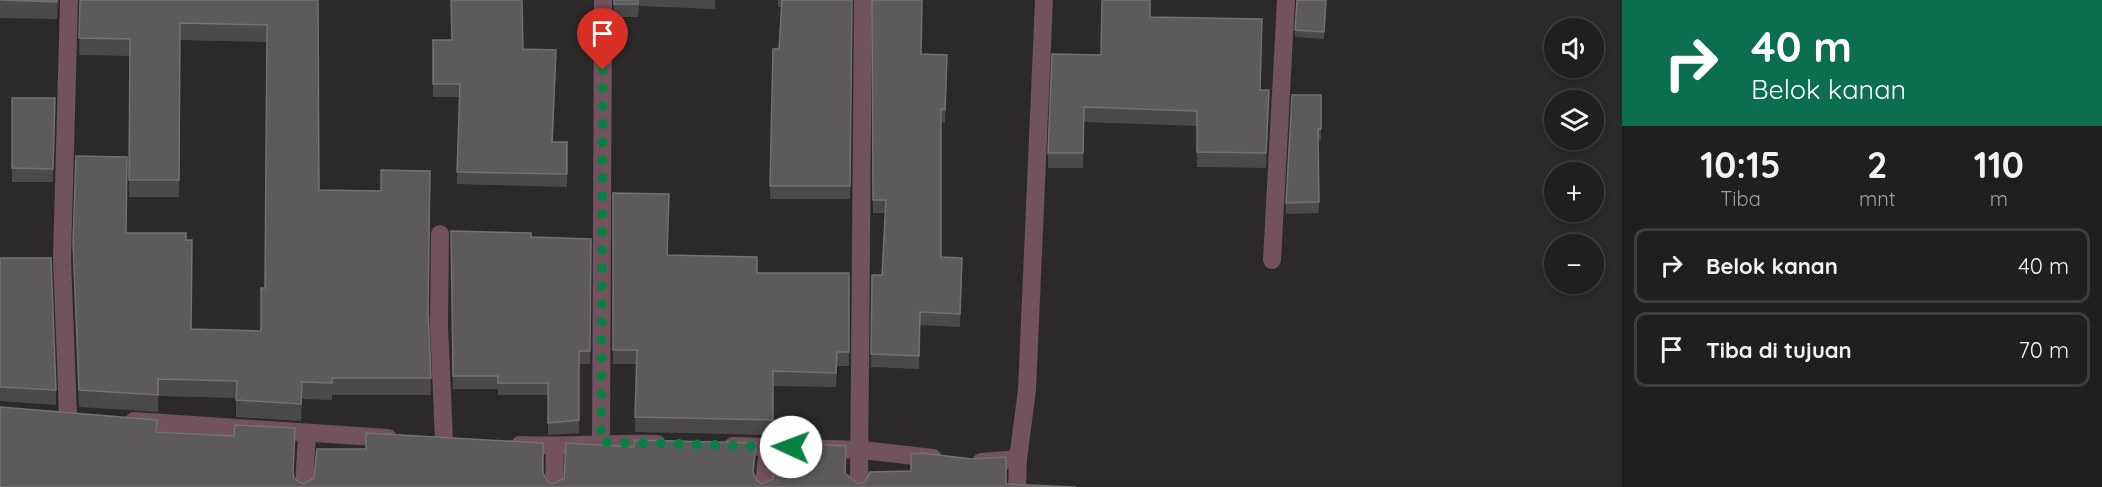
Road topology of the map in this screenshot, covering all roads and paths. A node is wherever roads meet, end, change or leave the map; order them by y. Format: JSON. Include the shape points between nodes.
{"nodes":[{"id":1,"x":69,"y":0,"type":"edge"},
{"id":2,"x":603,"y":0,"type":"edge"},
{"id":3,"x":863,"y":0,"type":"edge"},
{"id":4,"x":1044,"y":0,"type":"edge"},
{"id":5,"x":1286,"y":0,"type":"edge"},
{"id":6,"x":440,"y":234,"type":"dead end"},
{"id":7,"x":1272,"y":260,"type":"dead end"},
{"id":8,"x":45,"y":414,"type":"edge"},
{"id":9,"x":68,"y":416,"type":"junction"},
{"id":10,"x":90,"y":418,"type":"edge"},
{"id":11,"x":114,"y":420,"type":"edge"},
{"id":12,"x":307,"y":433,"type":"junction"},
{"id":13,"x":444,"y":441,"type":"junction"},
{"id":14,"x":466,"y":442,"type":"edge"},
{"id":15,"x":601,"y":442,"type":"junction"},
{"id":16,"x":499,"y":444,"type":"edge"},
{"id":17,"x":673,"y":444,"type":"edge"},
{"id":18,"x":720,"y":445,"type":"edge"},
{"id":19,"x":768,"y":446,"type":"junction"},
{"id":20,"x":555,"y":447,"type":"junction"},
{"id":21,"x":862,"y":450,"type":"junction"},
{"id":22,"x":1018,"y":459,"type":"junction"},
{"id":23,"x":304,"y":487,"type":"edge"},
{"id":24,"x":554,"y":487,"type":"edge"},
{"id":25,"x":764,"y":487,"type":"edge"},
{"id":26,"x":860,"y":487,"type":"edge"},
{"id":27,"x":1017,"y":487,"type":"edge"}],
"edges":[{"from":1,"to":9,"type":"street","via":[[62,259]]},
{"from":2,"to":15,"type":"street"},
{"from":3,"to":21,"type":"street"},
{"from":4,"to":22,"type":"street","via":[[1027,390]]},
{"from":5,"to":7,"type":"street"},
{"from":6,"to":13,"type":"street"},
{"from":8,"to":9,"type":"street"},
{"from":9,"to":10,"type":"street"},
{"from":11,"to":12,"type":"street"},
{"from":12,"to":13,"type":"street"},
{"from":12,"to":23,"type":"street"},
{"from":13,"to":14,"type":"street"},
{"from":15,"to":17,"type":"street"},
{"from":15,"to":20,"type":"street"},
{"from":16,"to":20,"type":"street"},
{"from":18,"to":19,"type":"street"},
{"from":19,"to":21,"type":"street"},
{"from":19,"to":25,"type":"street"},
{"from":20,"to":24,"type":"street"},
{"from":21,"to":22,"type":"street","via":[[956,460]]},
{"from":21,"to":26,"type":"street"},
{"from":22,"to":27,"type":"street"}]}
